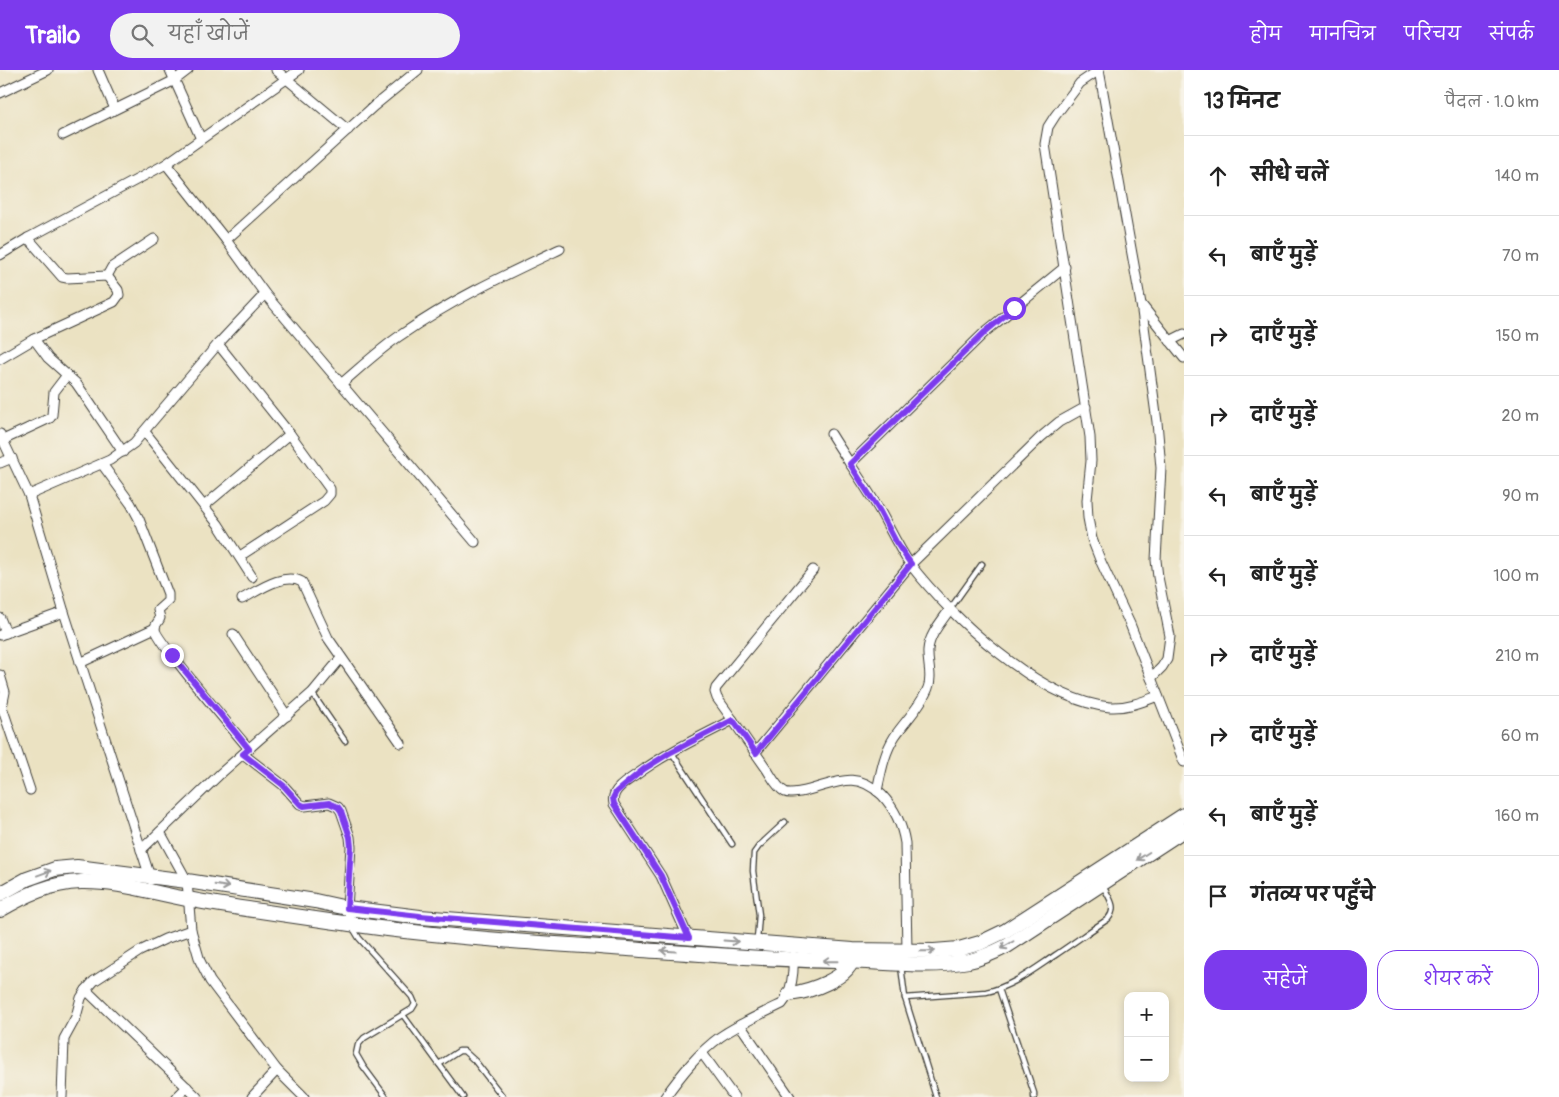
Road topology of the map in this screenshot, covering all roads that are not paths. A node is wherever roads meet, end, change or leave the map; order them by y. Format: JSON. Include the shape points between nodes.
{"nodes":[{"id":1,"x":48,"y":70,"type":"edge"},
{"id":2,"x":98,"y":70,"type":"edge"},
{"id":3,"x":170,"y":70,"type":"edge"},
{"id":4,"x":188,"y":70,"type":"edge"},
{"id":5,"x":276,"y":70,"type":"edge"},
{"id":6,"x":299,"y":70,"type":"edge"},
{"id":7,"x":418,"y":70,"type":"edge"},
{"id":8,"x":287,"y":79,"type":"junction"},
{"id":9,"x":175,"y":80,"type":"junction"},
{"id":10,"x":0,"y":94,"type":"edge"},
{"id":11,"x":115,"y":109,"type":"junction"},
{"id":12,"x":348,"y":130,"type":"junction"},
{"id":13,"x":63,"y":136,"type":"dead end"},
{"id":14,"x":201,"y":139,"type":"junction"},
{"id":15,"x":166,"y":164,"type":"junction"},
{"id":16,"x":28,"y":238,"type":"junction"},
{"id":17,"x":154,"y":239,"type":"dead end"},
{"id":18,"x":226,"y":240,"type":"junction"},
{"id":19,"x":560,"y":249,"type":"dead end"},
{"id":20,"x":0,"y":255,"type":"edge"},
{"id":21,"x":1065,"y":267,"type":"junction"},
{"id":22,"x":107,"y":276,"type":"junction"},
{"id":23,"x":265,"y":294,"type":"junction"},
{"id":24,"x":1141,"y":304,"type":"junction"},
{"id":25,"x":1184,"y":334,"type":"edge"},
{"id":26,"x":34,"y":339,"type":"junction"},
{"id":27,"x":1170,"y":341,"type":"junction"},
{"id":28,"x":218,"y":344,"type":"junction"},
{"id":29,"x":1184,"y":358,"type":"edge"},
{"id":30,"x":0,"y":359,"type":"edge"},
{"id":31,"x":67,"y":375,"type":"junction"},
{"id":32,"x":342,"y":384,"type":"junction"},
{"id":33,"x":1086,"y":407,"type":"junction"},
{"id":34,"x":144,"y":432,"type":"junction"},
{"id":35,"x":290,"y":434,"type":"junction"},
{"id":36,"x":831,"y":434,"type":"dead end"},
{"id":37,"x":1,"y":437,"type":"edge"},
{"id":38,"x":123,"y":452,"type":"junction"},
{"id":39,"x":12,"y":458,"type":"junction"},
{"id":40,"x":0,"y":463,"type":"edge"},
{"id":41,"x":102,"y":464,"type":"junction"},
{"id":42,"x":850,"y":464,"type":"junction"},
{"id":43,"x":29,"y":495,"type":"junction"},
{"id":44,"x":204,"y":506,"type":"junction"},
{"id":45,"x":475,"y":542,"type":"dead end"},
{"id":46,"x":240,"y":556,"type":"junction"},
{"id":47,"x":911,"y":564,"type":"junction"},
{"id":48,"x":982,"y":564,"type":"dead end"},
{"id":49,"x":813,"y":570,"type":"dead end"},
{"id":50,"x":252,"y":577,"type":"dead end"},
{"id":51,"x":242,"y":599,"type":"dead end"},
{"id":52,"x":950,"y":609,"type":"junction"},
{"id":53,"x":64,"y":612,"type":"junction"},
{"id":54,"x":0,"y":618,"type":"edge"},
{"id":55,"x":155,"y":628,"type":"junction"},
{"id":56,"x":3,"y":634,"type":"edge"},
{"id":57,"x":233,"y":634,"type":"dead end"},
{"id":58,"x":341,"y":658,"type":"junction"},
{"id":59,"x":80,"y":663,"type":"junction"},
{"id":60,"x":0,"y":675,"type":"edge"},
{"id":61,"x":1151,"y":678,"type":"junction"},
{"id":62,"x":312,"y":692,"type":"junction"},
{"id":63,"x":1158,"y":696,"type":"junction"},
{"id":64,"x":2,"y":715,"type":"edge"},
{"id":65,"x":287,"y":716,"type":"junction"},
{"id":66,"x":733,"y":720,"type":"junction"},
{"id":67,"x":345,"y":741,"type":"dead end"},
{"id":68,"x":401,"y":743,"type":"dead end"},
{"id":69,"x":246,"y":751,"type":"junction"},
{"id":70,"x":671,"y":752,"type":"junction"},
{"id":71,"x":756,"y":753,"type":"junction"},
{"id":72,"x":1184,"y":762,"type":"edge"},
{"id":73,"x":30,"y":790,"type":"dead end"},
{"id":74,"x":878,"y":791,"type":"junction"},
{"id":75,"x":1184,"y":815,"type":"edge"},
{"id":76,"x":785,"y":822,"type":"dead end"},
{"id":77,"x":1184,"y":830,"type":"edge"},
{"id":78,"x":160,"y":832,"type":"junction"},
{"id":79,"x":732,"y":844,"type":"dead end"},
{"id":80,"x":141,"y":850,"type":"junction"},
{"id":81,"x":150,"y":876,"type":"junction"},
{"id":82,"x":187,"y":881,"type":"junction"},
{"id":83,"x":1101,"y":883,"type":"junction"},
{"id":84,"x":155,"y":893,"type":"junction"},
{"id":85,"x":0,"y":894,"type":"edge"},
{"id":86,"x":189,"y":899,"type":"junction"},
{"id":87,"x":347,"y":908,"type":"junction"},
{"id":88,"x":0,"y":910,"type":"edge"},
{"id":89,"x":352,"y":924,"type":"junction"},
{"id":90,"x":191,"y":930,"type":"junction"},
{"id":91,"x":689,"y":938,"type":"junction"},
{"id":92,"x":757,"y":943,"type":"junction"},
{"id":93,"x":793,"y":945,"type":"junction"},
{"id":94,"x":907,"y":951,"type":"junction"},
{"id":95,"x":853,"y":956,"type":"junction"},
{"id":96,"x":794,"y":960,"type":"junction"},
{"id":97,"x":901,"y":965,"type":"junction"},
{"id":98,"x":999,"y":989,"type":"junction"},
{"id":99,"x":86,"y":990,"type":"junction"},
{"id":100,"x":789,"y":994,"type":"junction"},
{"id":101,"x":905,"y":998,"type":"junction"},
{"id":102,"x":403,"y":1015,"type":"junction"},
{"id":103,"x":740,"y":1025,"type":"junction"},
{"id":104,"x":702,"y":1053,"type":"junction"},
{"id":105,"x":439,"y":1064,"type":"junction"},
{"id":106,"x":278,"y":1070,"type":"junction"},
{"id":107,"x":187,"y":1087,"type":"junction"},
{"id":108,"x":62,"y":1097,"type":"edge"},
{"id":109,"x":177,"y":1097,"type":"edge"},
{"id":110,"x":198,"y":1097,"type":"edge"},
{"id":111,"x":252,"y":1097,"type":"edge"},
{"id":112,"x":304,"y":1097,"type":"edge"},
{"id":113,"x":386,"y":1097,"type":"edge"},
{"id":114,"x":463,"y":1097,"type":"edge"},
{"id":115,"x":503,"y":1097,"type":"edge"},
{"id":116,"x":665,"y":1097,"type":"edge"},
{"id":117,"x":734,"y":1097,"type":"edge"},
{"id":118,"x":790,"y":1097,"type":"edge"},
{"id":119,"x":936,"y":1097,"type":"edge"},
{"id":120,"x":1034,"y":1097,"type":"edge"}],
"edges":[{"from":1,"to":10,"type":"street"},
{"from":2,"to":11,"type":"street"},
{"from":3,"to":9,"type":"street"},
{"from":4,"to":9,"type":"street"},
{"from":5,"to":8,"type":"street"},
{"from":6,"to":8,"type":"street"},
{"from":7,"to":12,"type":"street"},
{"from":8,"to":12,"type":"street"},
{"from":8,"to":14,"type":"street"},
{"from":9,"to":11,"type":"street"},
{"from":9,"to":14,"type":"street"},
{"from":11,"to":13,"type":"street"},
{"from":12,"to":18,"type":"street"},
{"from":14,"to":15,"type":"street"},
{"from":15,"to":16,"type":"street"},
{"from":15,"to":18,"type":"street"},
{"from":16,"to":20,"type":"street"},
{"from":16,"to":22,"type":"street","via":[[62,277]]},
{"from":17,"to":22,"type":"street","via":[[112,267]]},
{"from":18,"to":23,"type":"street"},
{"from":19,"to":32,"type":"street","via":[[484,284],[438,311],[399,336]]},
{"from":21,"to":24,"type":"street","via":[[1045,144],[1048,127],[1055,116],[1080,84],[1099,70]]},
{"from":21,"to":33,"type":"street"},
{"from":21,"to":42,"type":"street","via":[[985,332]]},
{"from":22,"to":26,"type":"street","via":[[118,290],[118,298],[114,302]]},
{"from":23,"to":28,"type":"street"},
{"from":23,"to":32,"type":"street"},
{"from":24,"to":27,"type":"street"},
{"from":24,"to":61,"type":"street","via":[[1158,422],[1161,468],[1156,560],[1170,636],[1167,659]]},
{"from":25,"to":27,"type":"street"},
{"from":26,"to":30,"type":"street"},
{"from":26,"to":31,"type":"street","via":[[48,358]]},
{"from":27,"to":29,"type":"street"},
{"from":28,"to":34,"type":"street"},
{"from":28,"to":35,"type":"street"},
{"from":31,"to":37,"type":"street","via":[[54,392],[50,418]]},
{"from":31,"to":38,"type":"street","via":[[83,392]]},
{"from":32,"to":45,"type":"street"},
{"from":33,"to":47,"type":"street","via":[[1041,437]]},
{"from":33,"to":61,"type":"street","via":[[1091,461],[1087,500],[1092,539]]},
{"from":34,"to":38,"type":"street"},
{"from":34,"to":44,"type":"street"},
{"from":35,"to":44,"type":"street"},
{"from":35,"to":46,"type":"street","via":[[330,489],[330,494]]},
{"from":36,"to":42,"type":"street"},
{"from":37,"to":39,"type":"street"},
{"from":38,"to":41,"type":"street"},
{"from":39,"to":40,"type":"street"},
{"from":39,"to":43,"type":"street"},
{"from":41,"to":43,"type":"street"},
{"from":41,"to":55,"type":"street","via":[[139,519],[168,594],[168,601],[158,610],[160,618]]},
{"from":42,"to":47,"type":"street"},
{"from":43,"to":53,"type":"street"},
{"from":44,"to":46,"type":"street"},
{"from":46,"to":50,"type":"street"},
{"from":47,"to":52,"type":"street"},
{"from":47,"to":71,"type":"street"},
{"from":48,"to":52,"type":"lane"},
{"from":49,"to":66,"type":"street","via":[[716,688],[717,698]]},
{"from":51,"to":58,"type":"street","via":[[273,583],[297,579],[302,582],[321,626]]},
{"from":52,"to":63,"type":"street","via":[[992,648],[1029,675],[1062,693],[1109,707],[1126,706]]},
{"from":52,"to":74,"type":"street","via":[[929,642],[929,686],[888,748]]},
{"from":53,"to":56,"type":"street"},
{"from":53,"to":59,"type":"street"},
{"from":54,"to":56,"type":"street"},
{"from":55,"to":59,"type":"street"},
{"from":55,"to":69,"type":"street"},
{"from":57,"to":65,"type":"street"},
{"from":58,"to":62,"type":"street"},
{"from":58,"to":68,"type":"street"},
{"from":59,"to":80,"type":"street"},
{"from":60,"to":64,"type":"street","via":[[5,692]]},
{"from":61,"to":63,"type":"street"},
{"from":62,"to":65,"type":"street"},
{"from":62,"to":67,"type":"lane"},
{"from":63,"to":72,"type":"street"},
{"from":64,"to":73,"type":"street"},
{"from":65,"to":69,"type":"street"},
{"from":66,"to":70,"type":"street"},
{"from":66,"to":71,"type":"street"},
{"from":69,"to":78,"type":"street"},
{"from":69,"to":87,"type":"street","via":[[300,804],[329,803],[341,811],[351,847]]},
{"from":70,"to":79,"type":"lane"},
{"from":70,"to":91,"type":"street","via":[[622,785],[613,798],[661,876]]},
{"from":71,"to":74,"type":"street","via":[[779,787],[790,794],[855,779]]},
{"from":74,"to":94,"type":"street","via":[[893,809],[903,830]]},
{"from":94,"to":75,"type":"main road","one_way":true,"via":[[934,951],[980,943]]},
{"from":76,"to":92,"type":"lane","via":[[754,852]]},
{"from":77,"to":83,"type":"main road","one_way":true},
{"from":78,"to":80,"type":"street"},
{"from":78,"to":82,"type":"street"},
{"from":80,"to":81,"type":"street"},
{"from":81,"to":82,"type":"main road"},
{"from":81,"to":84,"type":"street"},
{"from":85,"to":81,"type":"main road","one_way":true,"via":[[55,869],[77,867]]},
{"from":82,"to":86,"type":"street"},
{"from":82,"to":87,"type":"main road","one_way":true},
{"from":83,"to":97,"type":"main road","one_way":true,"via":[[1007,946],[987,955],[938,964]]},
{"from":83,"to":98,"type":"lane","via":[[1113,905],[1108,919],[1034,970]]},
{"from":84,"to":86,"type":"main road"},
{"from":84,"to":88,"type":"main road","via":[[111,884],[64,883],[29,894]]},
{"from":86,"to":89,"type":"main road"},
{"from":86,"to":90,"type":"street"},
{"from":87,"to":89,"type":"street"},
{"from":87,"to":91,"type":"main road"},
{"from":96,"to":89,"type":"main road","one_way":true,"via":[[486,940]]},
{"from":89,"to":102,"type":"lane","via":[[359,938],[412,997],[412,1010]]},
{"from":90,"to":99,"type":"street","via":[[140,951],[94,981]]},
{"from":90,"to":106,"type":"street","via":[[210,981]]},
{"from":91,"to":92,"type":"main road","one_way":true},
{"from":92,"to":93,"type":"main road"},
{"from":93,"to":95,"type":"main road"},
{"from":93,"to":96,"type":"street"},
{"from":94,"to":95,"type":"main road"},
{"from":95,"to":96,"type":"main road","one_way":true},
{"from":95,"to":97,"type":"main road"},
{"from":95,"to":100,"type":"main road","via":[[842,973],[834,978],[803,992]]},
{"from":96,"to":100,"type":"street"},
{"from":97,"to":101,"type":"lane"},
{"from":98,"to":101,"type":"lane"},
{"from":98,"to":120,"type":"lane"},
{"from":99,"to":107,"type":"street"},
{"from":99,"to":108,"type":"street","via":[[64,1039]]},
{"from":100,"to":103,"type":"street","via":[[782,1004]]},
{"from":101,"to":119,"type":"lane"},
{"from":102,"to":105,"type":"lane"},
{"from":102,"to":113,"type":"lane","via":[[364,1038],[356,1054]]},
{"from":103,"to":104,"type":"street"},
{"from":103,"to":118,"type":"street"},
{"from":104,"to":116,"type":"street"},
{"from":104,"to":117,"type":"street"},
{"from":105,"to":114,"type":"lane"},
{"from":105,"to":115,"type":"lane","via":[[464,1051]]},
{"from":106,"to":111,"type":"street"},
{"from":106,"to":112,"type":"street"},
{"from":107,"to":109,"type":"street"},
{"from":107,"to":110,"type":"street"}]}
